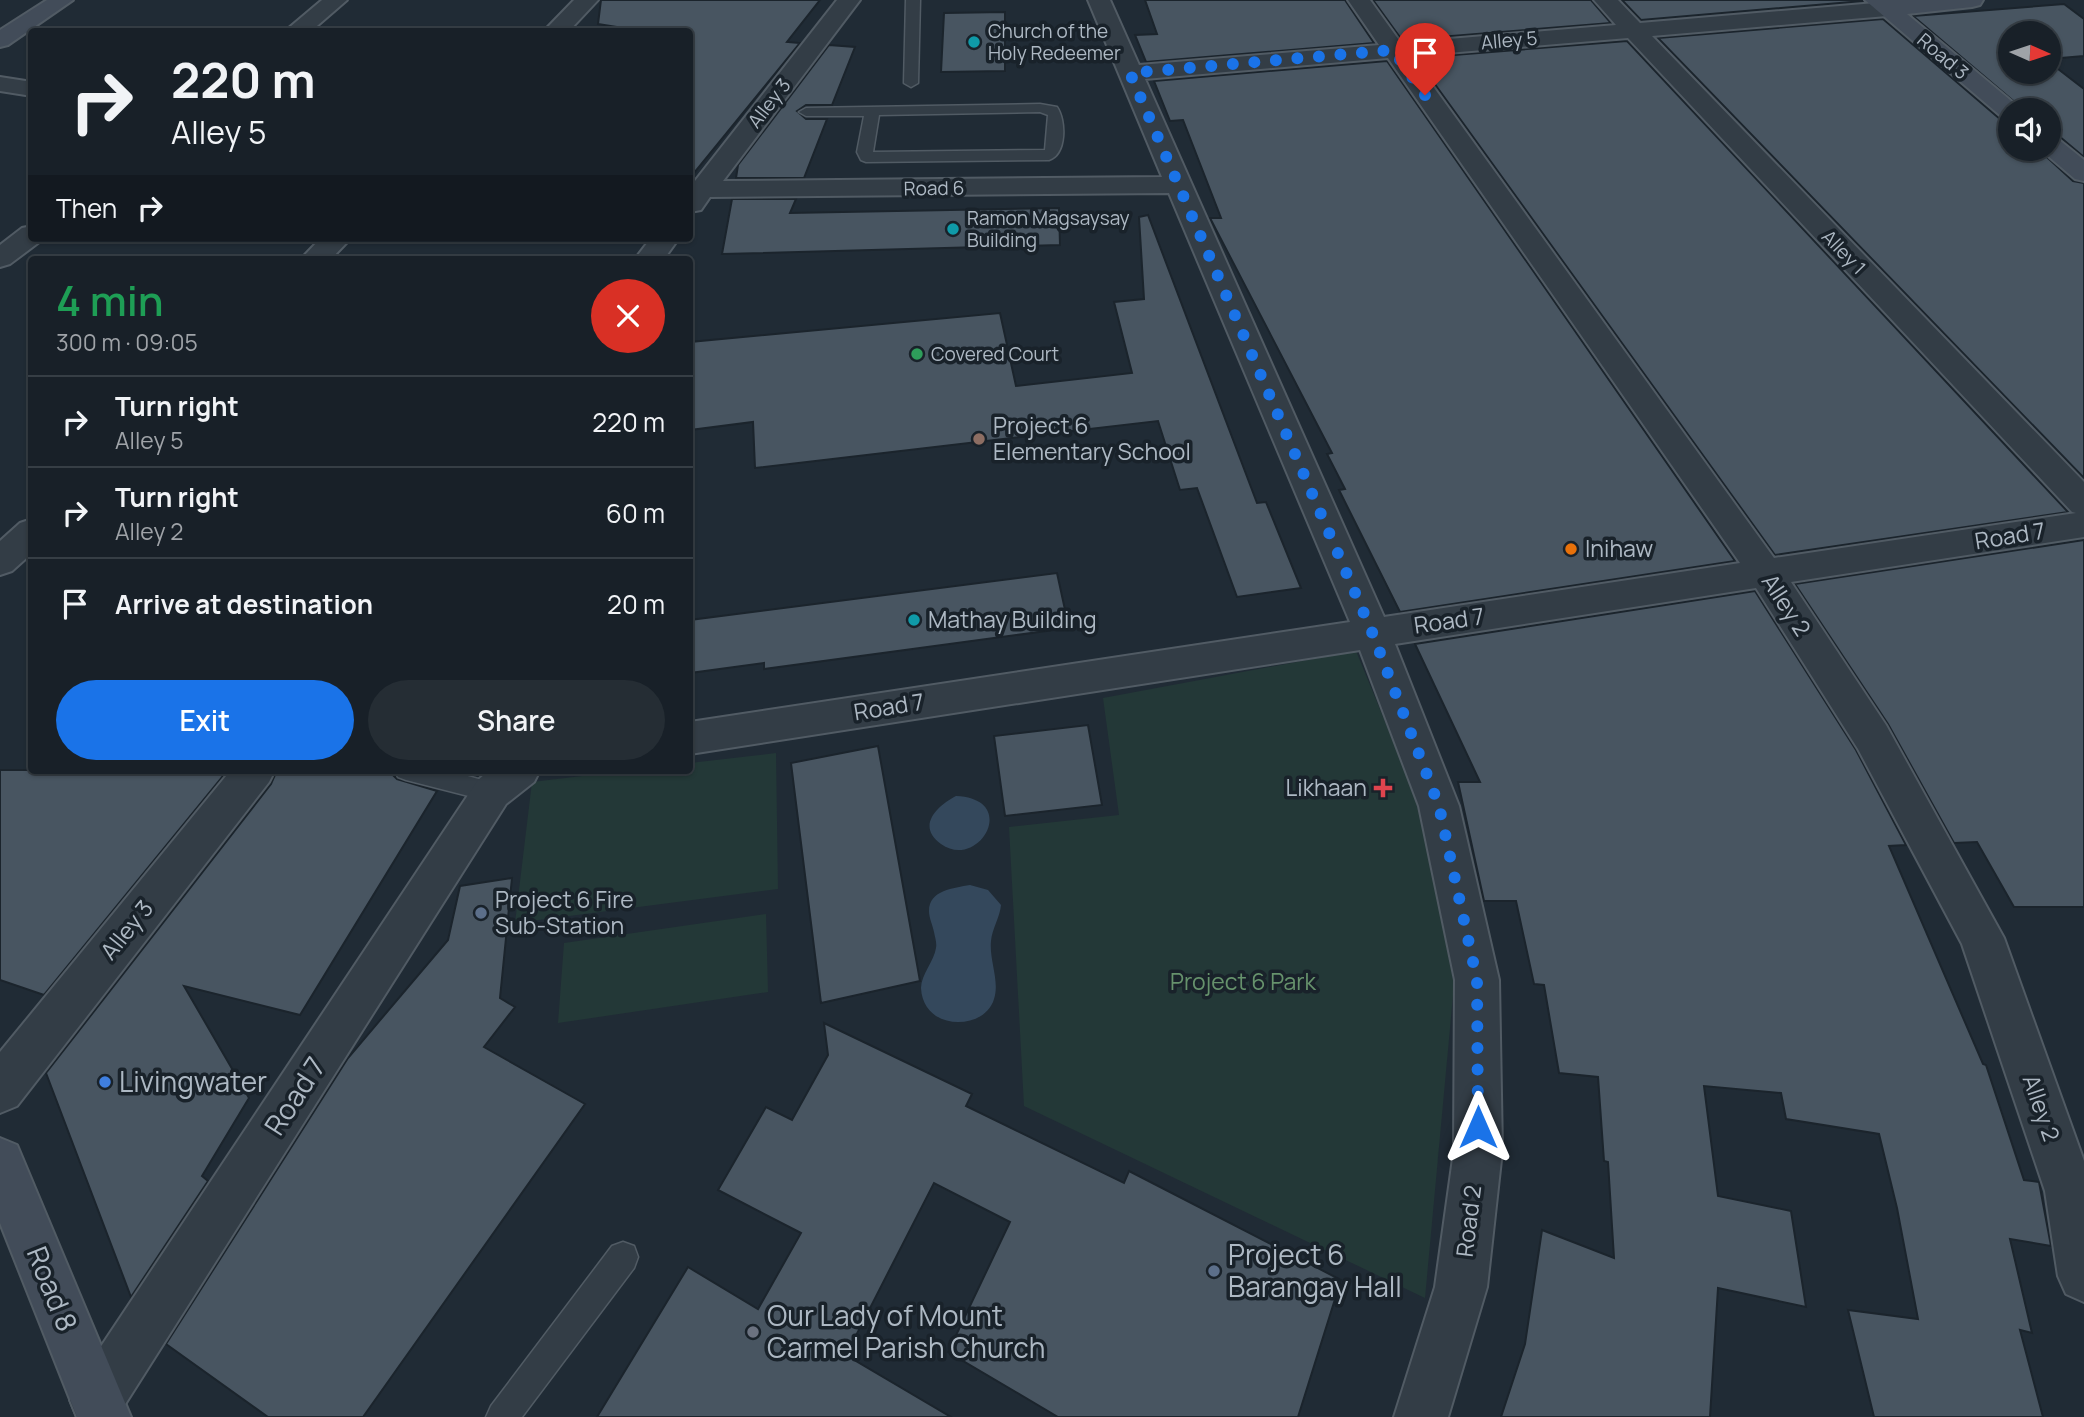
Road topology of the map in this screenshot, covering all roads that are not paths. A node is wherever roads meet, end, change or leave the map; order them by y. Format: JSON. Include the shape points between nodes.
{"nodes":[{"id":1,"x":62,"y":0,"type":"edge"},
{"id":2,"x":337,"y":0,"type":"edge"},
{"id":3,"x":587,"y":0,"type":"edge"},
{"id":4,"x":849,"y":0,"type":"edge"},
{"id":5,"x":914,"y":0,"type":"edge"},
{"id":6,"x":1099,"y":0,"type":"edge"},
{"id":7,"x":1359,"y":0,"type":"edge"},
{"id":8,"x":1605,"y":0,"type":"edge"},
{"id":9,"x":1972,"y":0,"type":"edge"},
{"id":10,"x":1881,"y":5,"type":"edge"},
{"id":11,"x":300,"y":28,"type":"edge"},
{"id":12,"x":558,"y":28,"type":"edge"},
{"id":13,"x":1632,"y":29,"type":"junction"},
{"id":14,"x":0,"y":40,"type":"edge"},
{"id":15,"x":1393,"y":50,"type":"junction"},
{"id":16,"x":1130,"y":73,"type":"junction"},
{"id":17,"x":911,"y":83,"type":"dead end"},
{"id":18,"x":0,"y":84,"type":"edge"},
{"id":19,"x":28,"y":88,"type":"edge"},
{"id":20,"x":1998,"y":101,"type":"edge"},
{"id":21,"x":872,"y":111,"type":"junction"},
{"id":22,"x":806,"y":112,"type":"dead end"},
{"id":23,"x":2061,"y":155,"type":"edge"},
{"id":24,"x":984,"y":157,"type":"junction"},
{"id":25,"x":2084,"y":173,"type":"edge"},
{"id":26,"x":1180,"y":185,"type":"junction"},
{"id":27,"x":981,"y":188,"type":"junction"},
{"id":28,"x":693,"y":196,"type":"edge"},
{"id":29,"x":28,"y":237,"type":"edge"},
{"id":30,"x":333,"y":242,"type":"edge"},
{"id":31,"x":662,"y":242,"type":"edge"},
{"id":32,"x":318,"y":256,"type":"edge"},
{"id":33,"x":651,"y":256,"type":"edge"},
{"id":34,"x":0,"y":258,"type":"edge"},
{"id":35,"x":2084,"y":503,"type":"edge"},
{"id":36,"x":2084,"y":524,"type":"edge"},
{"id":37,"x":28,"y":536,"type":"edge"},
{"id":38,"x":0,"y":562,"type":"edge"},
{"id":39,"x":1767,"y":575,"type":"junction"},
{"id":40,"x":1372,"y":632,"type":"junction"},
{"id":41,"x":693,"y":738,"type":"edge"},
{"id":42,"x":252,"y":774,"type":"edge"},
{"id":43,"x":442,"y":774,"type":"edge"},
{"id":44,"x":506,"y":781,"type":"edge"},
{"id":45,"x":0,"y":1089,"type":"edge"},
{"id":46,"x":0,"y":1162,"type":"edge"},
{"id":47,"x":623,"y":1257,"type":"dead end"},
{"id":48,"x":2084,"y":1276,"type":"edge"},
{"id":49,"x":101,"y":1408,"type":"edge"},
{"id":50,"x":1424,"y":1416,"type":"edge"},
{"id":51,"x":502,"y":1417,"type":"edge"}],
"edges":[{"from":1,"to":14,"type":"street"},
{"from":2,"to":11,"type":"street"},
{"from":3,"to":12,"type":"street"},
{"from":4,"to":28,"type":"street","name":"Alley 3"},
{"from":5,"to":17,"type":"lane"},
{"from":6,"to":16,"type":"street","name":"Road 2"},
{"from":7,"to":15,"type":"street","name":"Alley 2"},
{"from":8,"to":13,"type":"street","name":"Alley 1"},
{"from":9,"to":10,"type":"street"},
{"from":10,"to":13,"type":"street","name":"Alley 5"},
{"from":10,"to":20,"type":"street","name":"Road 3"},
{"from":13,"to":15,"type":"street","name":"Alley 5"},
{"from":13,"to":35,"type":"street","name":"Alley 1"},
{"from":15,"to":16,"type":"street","name":"Alley 5"},
{"from":15,"to":39,"type":"street","name":"Alley 2"},
{"from":16,"to":26,"type":"street","name":"Road 2"},
{"from":18,"to":19,"type":"street"},
{"from":21,"to":22,"type":"lane"},
{"from":21,"to":24,"type":"lane","via":[[866,157]]},
{"from":21,"to":24,"type":"lane","via":[[1052,110],[1054,149],[1049,155]]},
{"from":23,"to":25,"type":"street"},
{"from":24,"to":27,"type":"lane"},
{"from":26,"to":27,"type":"street","name":"Road 6"},
{"from":26,"to":40,"type":"street","name":"Road 2"},
{"from":27,"to":28,"type":"street","name":"Road 6"},
{"from":29,"to":34,"type":"street"},
{"from":30,"to":32,"type":"street"},
{"from":31,"to":33,"type":"street"},
{"from":36,"to":39,"type":"street","name":"Road 7"},
{"from":37,"to":38,"type":"street"},
{"from":39,"to":40,"type":"street","name":"Road 7"},
{"from":39,"to":48,"type":"street","name":"Alley 2","via":[[1872,737],[1982,938],[2070,1191]]},
{"from":40,"to":41,"type":"street","name":"Road 7"},
{"from":40,"to":50,"type":"street","name":"Road 2","via":[[1439,806],[1477,980],[1478,1151],[1461,1287]]},
{"from":42,"to":45,"type":"street","name":"Alley 3"},
{"from":43,"to":44,"type":"lane","name":"Road 7"},
{"from":44,"to":49,"type":"street","name":"Road 7"},
{"from":46,"to":49,"type":"street","name":"Road 8"},
{"from":47,"to":51,"type":"lane"}]}
